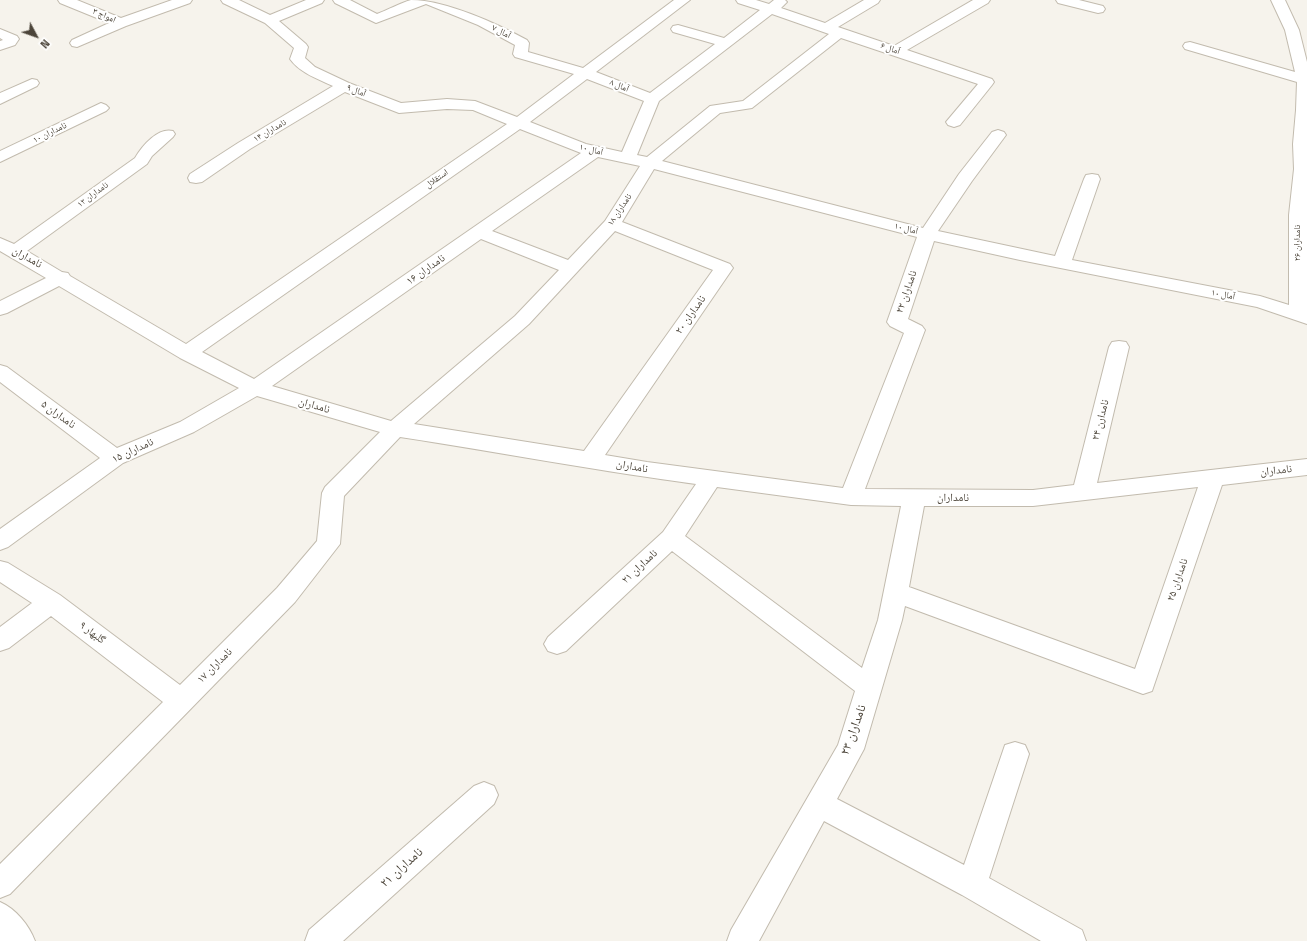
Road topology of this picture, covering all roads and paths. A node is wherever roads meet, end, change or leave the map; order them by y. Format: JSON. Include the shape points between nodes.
{"nodes":[{"id":1,"x":65,"y":0,"type":"edge"},
{"id":2,"x":185,"y":0,"type":"edge"},
{"id":3,"x":228,"y":0,"type":"edge"},
{"id":4,"x":317,"y":0,"type":"edge"},
{"id":5,"x":340,"y":0,"type":"edge"},
{"id":6,"x":424,"y":0,"type":"edge"},
{"id":7,"x":428,"y":0,"type":"edge"},
{"id":8,"x":683,"y":0,"type":"edge"},
{"id":9,"x":743,"y":0,"type":"edge"},
{"id":10,"x":784,"y":0,"type":"edge"},
{"id":11,"x":873,"y":0,"type":"edge"},
{"id":12,"x":983,"y":0,"type":"edge"},
{"id":13,"x":1063,"y":0,"type":"edge"},
{"id":14,"x":1278,"y":0,"type":"edge"},
{"id":15,"x":771,"y":9,"type":"junction"},
{"id":16,"x":1098,"y":9,"type":"dead end"},
{"id":17,"x":270,"y":20,"type":"junction"},
{"id":18,"x":121,"y":23,"type":"junction"},
{"id":19,"x":678,"y":29,"type":"dead end"},
{"id":20,"x":834,"y":30,"type":"junction"},
{"id":21,"x":0,"y":33,"type":"edge"},
{"id":22,"x":77,"y":43,"type":"dead end"},
{"id":23,"x":726,"y":43,"type":"junction"},
{"id":24,"x":0,"y":46,"type":"edge"},
{"id":25,"x":1190,"y":46,"type":"dead end"},
{"id":26,"x":896,"y":51,"type":"junction"},
{"id":27,"x":586,"y":73,"type":"junction"},
{"id":28,"x":1306,"y":80,"type":"edge"},
{"id":29,"x":32,"y":83,"type":"dead end"},
{"id":30,"x":344,"y":86,"type":"junction"},
{"id":31,"x":0,"y":99,"type":"edge"},
{"id":32,"x":652,"y":99,"type":"junction"},
{"id":33,"x":100,"y":108,"type":"dead end"},
{"id":34,"x":954,"y":122,"type":"dead end"},
{"id":35,"x":519,"y":123,"type":"junction"},
{"id":36,"x":167,"y":134,"type":"dead end"},
{"id":37,"x":998,"y":135,"type":"dead end"},
{"id":38,"x":595,"y":151,"type":"junction"},
{"id":39,"x":0,"y":157,"type":"edge"},
{"id":40,"x":628,"y":158,"type":"junction"},
{"id":41,"x":650,"y":163,"type":"junction"},
{"id":42,"x":196,"y":178,"type":"dead end"},
{"id":43,"x":1092,"y":179,"type":"dead end"},
{"id":44,"x":1303,"y":216,"type":"edge"},
{"id":45,"x":612,"y":224,"type":"junction"},
{"id":46,"x":479,"y":232,"type":"junction"},
{"id":47,"x":927,"y":234,"type":"junction"},
{"id":48,"x":7,"y":247,"type":"edge"},
{"id":49,"x":1062,"y":263,"type":"junction"},
{"id":50,"x":571,"y":268,"type":"junction"},
{"id":51,"x":61,"y":277,"type":"junction"},
{"id":52,"x":0,"y":309,"type":"edge"},
{"id":53,"x":1303,"y":316,"type":"edge"},
{"id":54,"x":1119,"y":347,"type":"dead end"},
{"id":55,"x":187,"y":353,"type":"junction"},
{"id":56,"x":0,"y":372,"type":"edge"},
{"id":57,"x":255,"y":388,"type":"junction"},
{"id":58,"x":395,"y":430,"type":"junction"},
{"id":59,"x":115,"y":458,"type":"junction"},
{"id":60,"x":590,"y":460,"type":"junction"},
{"id":61,"x":1307,"y":467,"type":"edge"},
{"id":62,"x":1213,"y":477,"type":"junction"},
{"id":63,"x":711,"y":479,"type":"junction"},
{"id":64,"x":1083,"y":493,"type":"junction"},
{"id":65,"x":851,"y":498,"type":"junction"},
{"id":66,"x":914,"y":498,"type":"junction"},
{"id":67,"x":671,"y":538,"type":"junction"},
{"id":68,"x":0,"y":541,"type":"edge"},
{"id":69,"x":0,"y":570,"type":"edge"},
{"id":70,"x":896,"y":592,"type":"junction"},
{"id":71,"x":51,"y":602,"type":"junction"},
{"id":72,"x":0,"y":641,"type":"edge"},
{"id":73,"x":557,"y":644,"type":"dead end"},
{"id":74,"x":869,"y":687,"type":"junction"},
{"id":75,"x":181,"y":701,"type":"junction"},
{"id":76,"x":1015,"y":754,"type":"dead end"},
{"id":77,"x":484,"y":795,"type":"dead end"},
{"id":78,"x":819,"y":804,"type":"junction"},
{"id":79,"x":0,"y":884,"type":"edge"},
{"id":80,"x":972,"y":885,"type":"junction"},
{"id":81,"x":0,"y":917,"type":"edge"},
{"id":82,"x":20,"y":941,"type":"edge"},
{"id":83,"x":320,"y":941,"type":"edge"},
{"id":84,"x":742,"y":941,"type":"edge"},
{"id":85,"x":1070,"y":941,"type":"edge"}],
"edges":[{"from":1,"to":18,"type":"street","name":"امواج ۳"},
{"from":2,"to":18,"type":"street"},
{"from":3,"to":17,"type":"street","name":"آمال ۹"},
{"from":4,"to":17,"type":"street"},
{"from":5,"to":6,"type":"street","via":[[376,19]]},
{"from":7,"to":27,"type":"street","name":"آمال ۷","via":[[483,22],[522,43],[520,54]]},
{"from":8,"to":27,"type":"street","name":"استقلال"},
{"from":9,"to":15,"type":"street","name":"آمال ۶"},
{"from":10,"to":15,"type":"street"},
{"from":11,"to":20,"type":"street","name":"نامداران ۱۸"},
{"from":12,"to":26,"type":"street"},
{"from":13,"to":16,"type":"street"},
{"from":14,"to":28,"type":"street","name":"نامداران ۲۶","via":[[1292,30]]},
{"from":15,"to":20,"type":"street","name":"آمال ۶"},
{"from":15,"to":23,"type":"street"},
{"from":17,"to":30,"type":"street","name":"آمال ۹","via":[[301,47],[297,59],[310,70]]},
{"from":18,"to":22,"type":"street"},
{"from":19,"to":23,"type":"street"},
{"from":20,"to":26,"type":"street","name":"آمال ۶"},
{"from":20,"to":41,"type":"street","name":"نامداران ۱۸","via":[[747,106],[715,109]]},
{"from":21,"to":24,"type":"street","via":[[12,39]]},
{"from":23,"to":32,"type":"street"},
{"from":25,"to":28,"type":"street"},
{"from":26,"to":34,"type":"street","name":"آمال ۶","via":[[987,82]]},
{"from":27,"to":32,"type":"street","name":"آمال ۸"},
{"from":27,"to":35,"type":"street","name":"استقلال"},
{"from":28,"to":44,"type":"street","name":"نامداران ۲۶","via":[[1301,144]]},
{"from":29,"to":31,"type":"street"},
{"from":30,"to":35,"type":"street","name":"آمال ۹","via":[[399,108],[447,104],[475,106]]},
{"from":30,"to":42,"type":"street","name":"نامداران ۱۴"},
{"from":32,"to":40,"type":"street"},
{"from":33,"to":39,"type":"street","name":"نامداران ۱۰"},
{"from":35,"to":38,"type":"street","name":"آمال ۱۰","via":[[581,148]]},
{"from":35,"to":55,"type":"street","name":"استقلال"},
{"from":36,"to":48,"type":"street","name":"نامداران ۱۲","via":[[141,161]]},
{"from":37,"to":47,"type":"street","name":"نامداران ۲۲"},
{"from":38,"to":40,"type":"street","name":"آمال ۱۰"},
{"from":38,"to":46,"type":"street","name":"نامداران ۱۶"},
{"from":40,"to":41,"type":"street","name":"آمال ۱۰"},
{"from":41,"to":45,"type":"street","name":"نامداران ۱۸"},
{"from":41,"to":47,"type":"street","name":"آمال ۱۰"},
{"from":43,"to":49,"type":"street"},
{"from":44,"to":53,"type":"street","name":"نامداران ۲۶"},
{"from":45,"to":50,"type":"street","name":"نامداران ۱۸"},
{"from":45,"to":60,"type":"street","name":"نامداران ۲۰","via":[[724,268]]},
{"from":46,"to":50,"type":"street"},
{"from":46,"to":57,"type":"street","name":"نامداران ۱۶"},
{"from":47,"to":49,"type":"street","name":"آمال ۱۰"},
{"from":47,"to":65,"type":"street","name":"نامداران ۲۲","via":[[897,322],[915,330]]},
{"from":48,"to":51,"type":"street","name":"نامداران"},
{"from":49,"to":53,"type":"street","name":"آمال ۱۰","via":[[1260,302]]},
{"from":50,"to":58,"type":"street","name":"نامداران ۱۸","via":[[522,320]]},
{"from":51,"to":52,"type":"street"},
{"from":51,"to":55,"type":"street","name":"نامداران"},
{"from":54,"to":64,"type":"street","name":"نامدارن ۲۴"},
{"from":55,"to":57,"type":"street","name":"نامداران"},
{"from":56,"to":59,"type":"street","name":"نامداران ۵"},
{"from":57,"to":58,"type":"street","name":"نامداران"},
{"from":57,"to":59,"type":"street","name":"نامداران ۱۵","via":[[187,427]]},
{"from":58,"to":60,"type":"street","name":"نامداران"},
{"from":58,"to":75,"type":"street","name":"نامداران ۱۷","via":[[333,493],[328,544],[286,595]]},
{"from":59,"to":68,"type":"street","name":"نامداران ۱۵"},
{"from":60,"to":63,"type":"street","name":"نامداران"},
{"from":61,"to":62,"type":"street","name":"نامداران"},
{"from":62,"to":64,"type":"street","name":"نامداران"},
{"from":62,"to":70,"type":"street","name":"نامداران ۲۵","via":[[1143,683]]},
{"from":63,"to":65,"type":"street","name":"نامداران"},
{"from":63,"to":67,"type":"street","name":"نامداران ۲۱"},
{"from":64,"to":66,"type":"street","name":"نامداران","via":[[1033,498]]},
{"from":65,"to":66,"type":"street","name":"نامداران"},
{"from":66,"to":70,"type":"street","name":"نامداران ۲۳"},
{"from":67,"to":73,"type":"street","name":"نامداران ۲۱"},
{"from":67,"to":74,"type":"street"},
{"from":69,"to":71,"type":"street","name":"گلبهار ۹"},
{"from":70,"to":74,"type":"street","name":"نامداران ۲۳"},
{"from":71,"to":72,"type":"street"},
{"from":71,"to":75,"type":"street","name":"گلبهار ۹"},
{"from":74,"to":78,"type":"street","name":"نامداران ۲۳","via":[[850,748]]},
{"from":75,"to":79,"type":"street","name":"نامداران ۱۷"},
{"from":76,"to":80,"type":"street"},
{"from":77,"to":83,"type":"street","name":"نامداران ۲۱"},
{"from":78,"to":80,"type":"street"},
{"from":78,"to":84,"type":"street","name":"نامداران ۲۳"},
{"from":80,"to":85,"type":"street"},
{"from":81,"to":82,"type":"street"}]}
